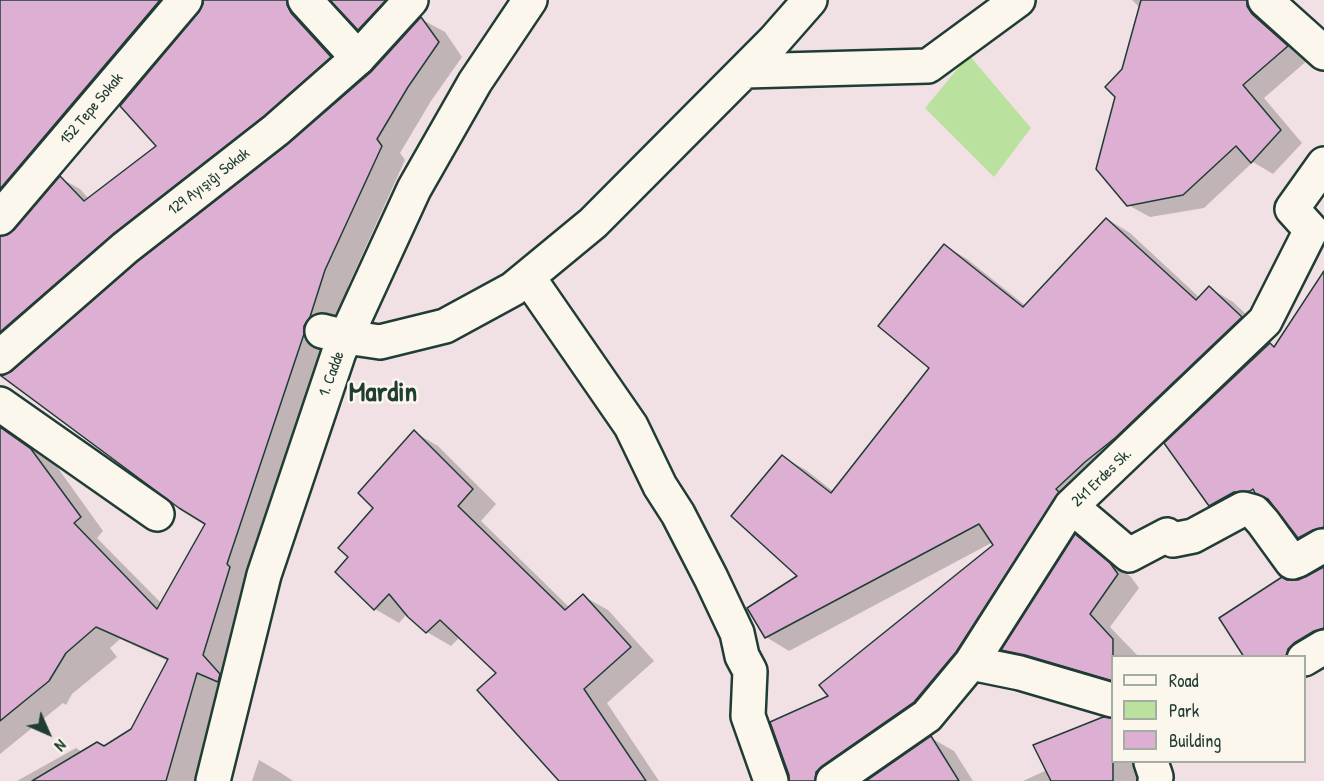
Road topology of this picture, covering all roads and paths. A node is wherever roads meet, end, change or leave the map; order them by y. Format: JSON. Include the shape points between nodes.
{"nodes":[{"id":1,"x":185,"y":0,"type":"edge"},
{"id":2,"x":305,"y":0,"type":"edge"},
{"id":3,"x":411,"y":0,"type":"edge"},
{"id":4,"x":530,"y":0,"type":"edge"},
{"id":5,"x":810,"y":0,"type":"edge"},
{"id":6,"x":1018,"y":0,"type":"edge"},
{"id":7,"x":1265,"y":0,"type":"edge"},
{"id":8,"x":1324,"y":53,"type":"edge"},
{"id":9,"x":358,"y":58,"type":"junction"},
{"id":10,"x":745,"y":71,"type":"junction"},
{"id":11,"x":1324,"y":164,"type":"edge"},
{"id":12,"x":0,"y":218,"type":"edge"},
{"id":13,"x":528,"y":277,"type":"junction"},
{"id":14,"x":334,"y":334,"type":"junction"},
{"id":15,"x":0,"y":357,"type":"edge"},
{"id":16,"x":0,"y":404,"type":"edge"},
{"id":17,"x":1071,"y":506,"type":"junction"},
{"id":18,"x":158,"y":514,"type":"dead end"},
{"id":19,"x":1324,"y":546,"type":"edge"},
{"id":20,"x":1324,"y":647,"type":"edge"},
{"id":21,"x":1306,"y":658,"type":"edge"},
{"id":22,"x":971,"y":663,"type":"junction"},
{"id":23,"x":1111,"y":699,"type":"edge"},
{"id":24,"x":1151,"y":763,"type":"edge"},
{"id":25,"x":213,"y":781,"type":"edge"},
{"id":26,"x":771,"y":781,"type":"edge"},
{"id":27,"x":833,"y":781,"type":"edge"},
{"id":28,"x":1155,"y":781,"type":"edge"}],
"edges":[{"from":1,"to":12,"type":"street","name":"152 Tepe Sokak"},
{"from":2,"to":9,"type":"street"},
{"from":3,"to":9,"type":"street","name":"129 Ayışığı Sokak"},
{"from":4,"to":14,"type":"street","name":"1. Cadde","via":[[475,82]]},
{"from":5,"to":10,"type":"street"},
{"from":6,"to":10,"type":"street","via":[[928,66]]},
{"from":7,"to":8,"type":"street"},
{"from":9,"to":15,"type":"street","name":"129 Ayışığı Sokak","via":[[276,130],[125,248]]},
{"from":10,"to":13,"type":"street","via":[[593,223]]},
{"from":11,"to":17,"type":"street","name":"241 Erdes Sk.","via":[[1292,209],[1311,230],[1265,321]]},
{"from":13,"to":14,"type":"street","via":[[445,326],[380,342]]},
{"from":13,"to":26,"type":"street","via":[[631,426],[711,578],[750,671],[748,716]]},
{"from":14,"to":25,"type":"street","name":"1. Cadde","via":[[339,352],[264,575]]},
{"from":16,"to":18,"type":"street"},
{"from":17,"to":19,"type":"street","via":[[1128,555],[1167,535],[1173,540],[1193,536],[1243,509],[1263,522],[1292,562]]},
{"from":17,"to":22,"type":"street","name":"241 Erdes Sk."},
{"from":20,"to":21,"type":"street"},
{"from":22,"to":23,"type":"street"},
{"from":22,"to":27,"type":"street","name":"241 Erdes Sk.","via":[[927,716]]},
{"from":24,"to":28,"type":"street"}]}
